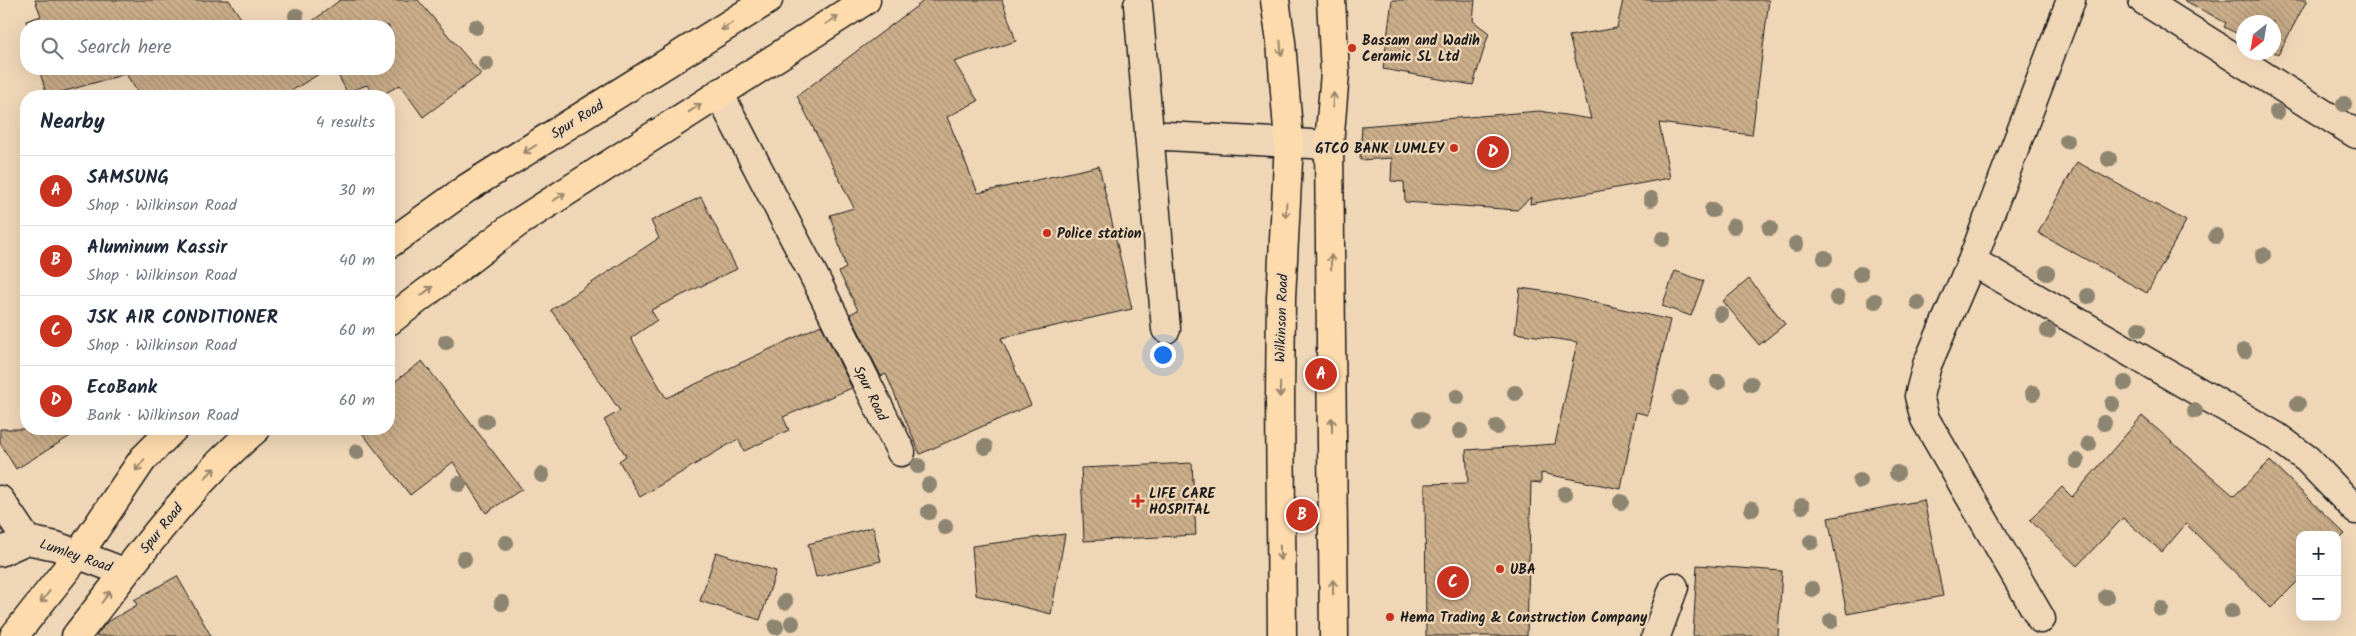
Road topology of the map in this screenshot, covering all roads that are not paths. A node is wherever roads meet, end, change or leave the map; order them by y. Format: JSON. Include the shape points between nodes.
{"nodes":[{"id":1,"x":768,"y":0,"type":"edge"},
{"id":2,"x":866,"y":0,"type":"edge"},
{"id":3,"x":1275,"y":0,"type":"edge"},
{"id":4,"x":1330,"y":0,"type":"edge"},
{"id":5,"x":2071,"y":0,"type":"edge"},
{"id":6,"x":2143,"y":0,"type":"edge"},
{"id":7,"x":1138,"y":5,"type":"dead end"},
{"id":8,"x":719,"y":93,"type":"junction"},
{"id":9,"x":2356,"y":134,"type":"edge"},
{"id":10,"x":1149,"y":135,"type":"junction"},
{"id":11,"x":1289,"y":142,"type":"junction"},
{"id":12,"x":1329,"y":145,"type":"junction"},
{"id":13,"x":395,"y":240,"type":"edge"},
{"id":14,"x":1972,"y":261,"type":"junction"},
{"id":15,"x":395,"y":316,"type":"edge"},
{"id":16,"x":1166,"y":329,"type":"dead end"},
{"id":17,"x":167,"y":435,"type":"edge"},
{"id":18,"x":250,"y":435,"type":"edge"},
{"id":19,"x":901,"y":452,"type":"dead end"},
{"id":20,"x":0,"y":500,"type":"edge"},
{"id":21,"x":2356,"y":510,"type":"edge"},
{"id":22,"x":27,"y":540,"type":"junction"},
{"id":23,"x":0,"y":552,"type":"edge"},
{"id":24,"x":78,"y":555,"type":"junction"},
{"id":25,"x":124,"y":572,"type":"junction"},
{"id":26,"x":1674,"y":587,"type":"dead end"},
{"id":27,"x":2041,"y":619,"type":"dead end"},
{"id":28,"x":14,"y":636,"type":"edge"},
{"id":29,"x":76,"y":636,"type":"edge"},
{"id":30,"x":1282,"y":636,"type":"edge"},
{"id":31,"x":1334,"y":636,"type":"edge"},
{"id":32,"x":1656,"y":636,"type":"edge"}],
"edges":[{"from":1,"to":13,"type":"main road","name":"Spur Road","one_way":true,"via":[[467,188]]},
{"from":8,"to":2,"type":"main road","one_way":true},
{"from":3,"to":11,"type":"main road","name":"Wilkinson Road","one_way":true},
{"from":12,"to":4,"type":"main road","one_way":true,"via":[[1335,73]]},
{"from":5,"to":14,"type":"street"},
{"from":6,"to":9,"type":"street"},
{"from":7,"to":10,"type":"street"},
{"from":15,"to":8,"type":"main road","one_way":true,"via":[[516,224]]},
{"from":8,"to":19,"type":"street","name":"Spur Road"},
{"from":10,"to":11,"type":"street"},
{"from":10,"to":16,"type":"street"},
{"from":11,"to":12,"type":"street"},
{"from":11,"to":30,"type":"main road","name":"Wilkinson Road","one_way":true,"via":[[1281,298]]},
{"from":31,"to":12,"type":"main road","one_way":true},
{"from":14,"to":21,"type":"street","via":[[2277,436],[2307,459]]},
{"from":14,"to":27,"type":"street","via":[[1927,365],[1919,396],[1925,420]]},
{"from":17,"to":24,"type":"main road","one_way":true,"via":[[143,459]]},
{"from":25,"to":18,"type":"main road","name":"Spur Road","one_way":true,"via":[[183,500]]},
{"from":20,"to":22,"type":"street"},
{"from":22,"to":23,"type":"street","name":"Lumley Road"},
{"from":22,"to":24,"type":"street","name":"Lumley Road"},
{"from":24,"to":25,"type":"street","name":"Lumley Road"},
{"from":24,"to":28,"type":"main road","one_way":true},
{"from":29,"to":25,"type":"main road","name":"Spur Road","one_way":true},
{"from":26,"to":32,"type":"street"}]}
